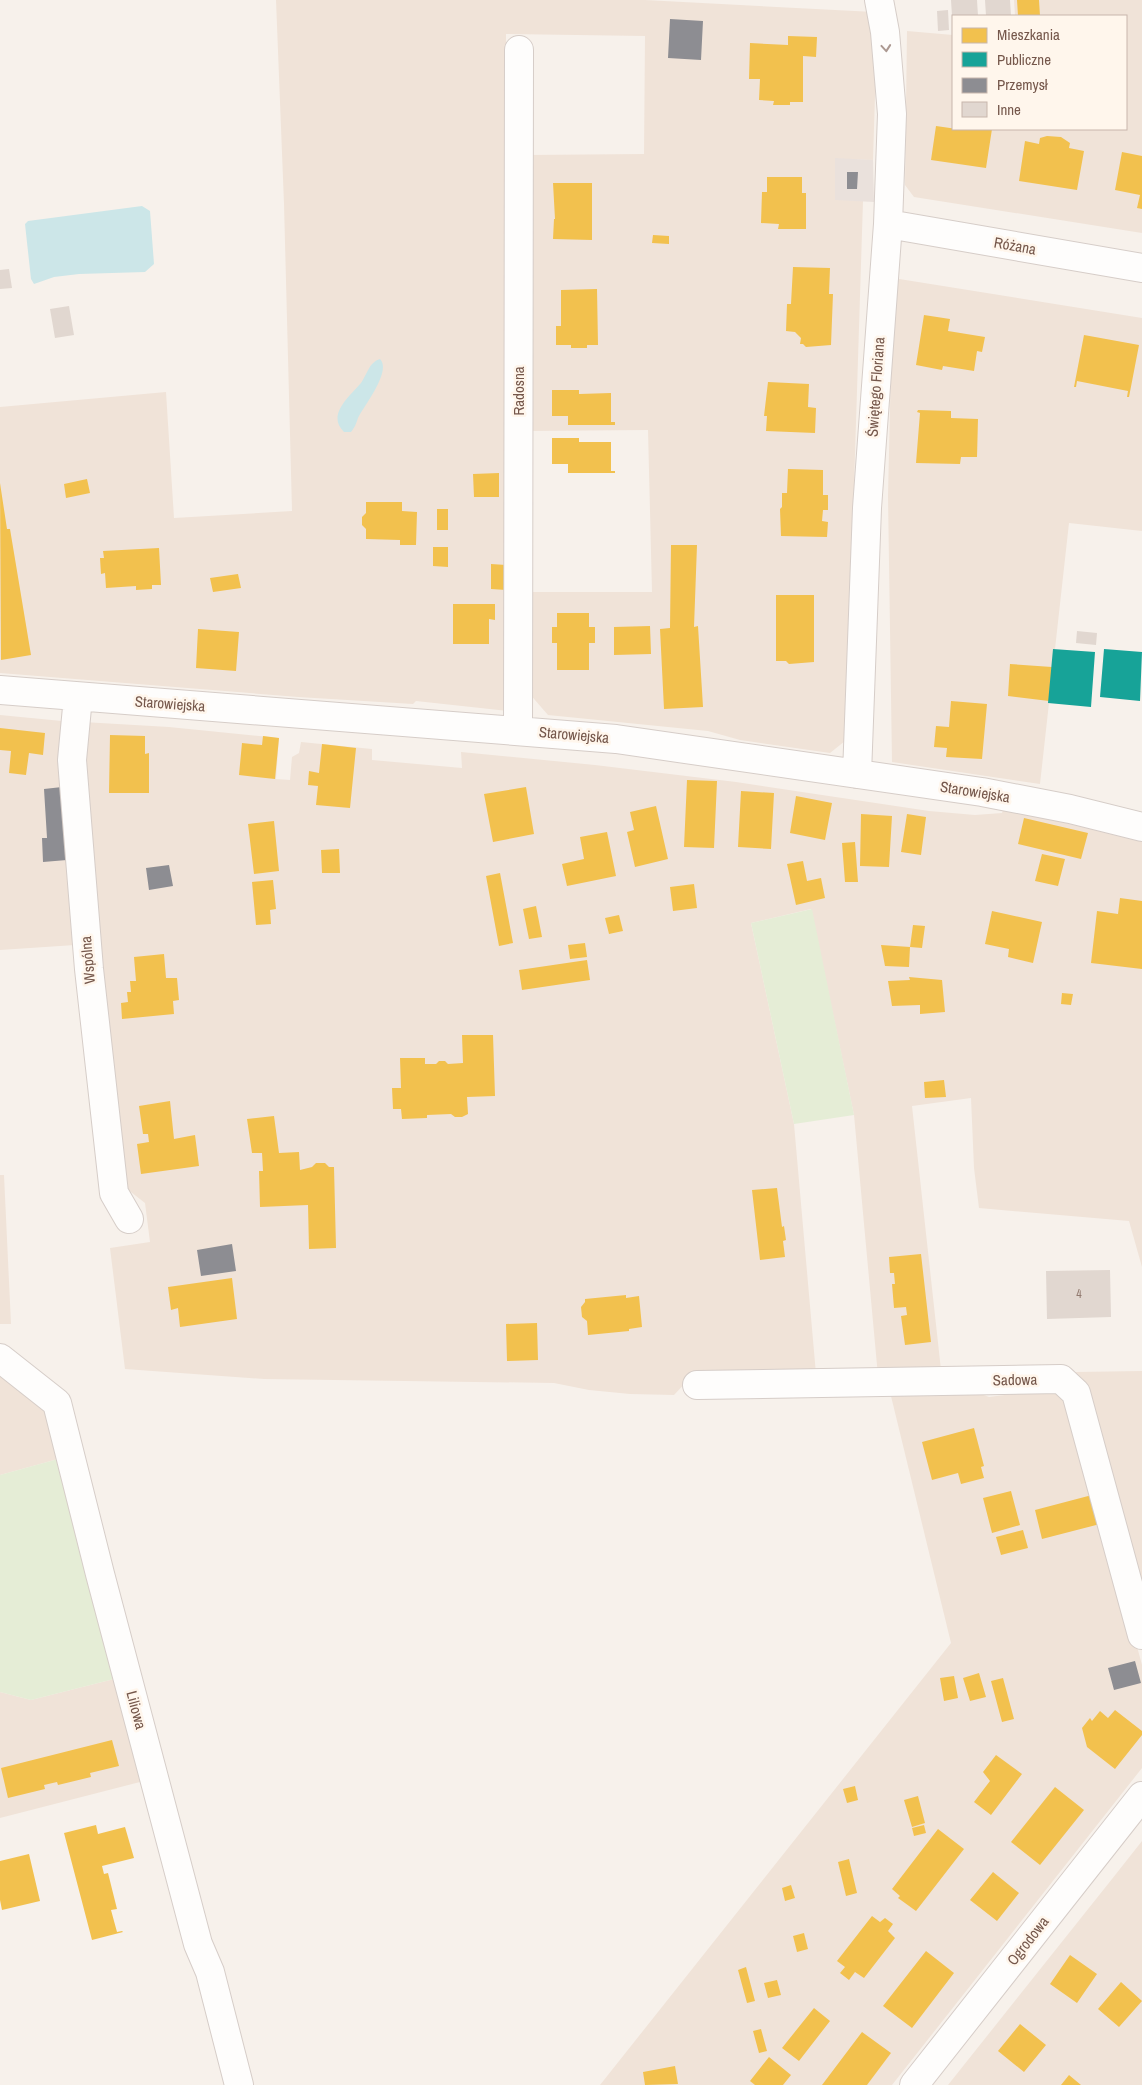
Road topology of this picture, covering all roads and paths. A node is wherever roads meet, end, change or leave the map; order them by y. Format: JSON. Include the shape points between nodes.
{"nodes":[{"id":1,"x":879,"y":0,"type":"edge"},
{"id":2,"x":519,"y":50,"type":"dead end"},
{"id":3,"x":888,"y":224,"type":"junction"},
{"id":4,"x":1142,"y":268,"type":"edge"},
{"id":5,"x":0,"y":690,"type":"edge"},
{"id":6,"x":78,"y":697,"type":"junction"},
{"id":7,"x":518,"y":731,"type":"junction"},
{"id":8,"x":857,"y":774,"type":"junction"},
{"id":9,"x":1142,"y":827,"type":"edge"},
{"id":10,"x":129,"y":1220,"type":"dead end"},
{"id":11,"x":0,"y":1358,"type":"edge"},
{"id":12,"x":697,"y":1385,"type":"dead end"},
{"id":13,"x":1142,"y":1635,"type":"edge"},
{"id":14,"x":1142,"y":1796,"type":"edge"},
{"id":15,"x":240,"y":2085,"type":"edge"},
{"id":16,"x":914,"y":2085,"type":"edge"}],
"edges":[{"from":1,"to":3,"type":"street","name":"Świętego Floriana","one_way":true,"via":[[892,114]]},
{"from":2,"to":7,"type":"street","name":"Radosna"},
{"from":3,"to":4,"type":"street","name":"Różana"},
{"from":3,"to":8,"type":"street","name":"Świętego Floriana","via":[[867,508]]},
{"from":5,"to":6,"type":"street","name":"Starowiejska"},
{"from":6,"to":7,"type":"street","name":"Starowiejska"},
{"from":6,"to":10,"type":"street","name":"Wspólna","via":[[72,760],[89,969],[114,1193]]},
{"from":7,"to":8,"type":"street","name":"Starowiejska","via":[[616,739]]},
{"from":8,"to":9,"type":"street","name":"Starowiejska","via":[[982,792]]},
{"from":11,"to":15,"type":"street","name":"Liliowa","via":[[57,1403],[196,1935],[210,1972]]},
{"from":12,"to":13,"type":"street","name":"Sadowa","via":[[1061,1379],[1076,1393]]},
{"from":14,"to":16,"type":"street","name":"Ogrodowa"}]}
